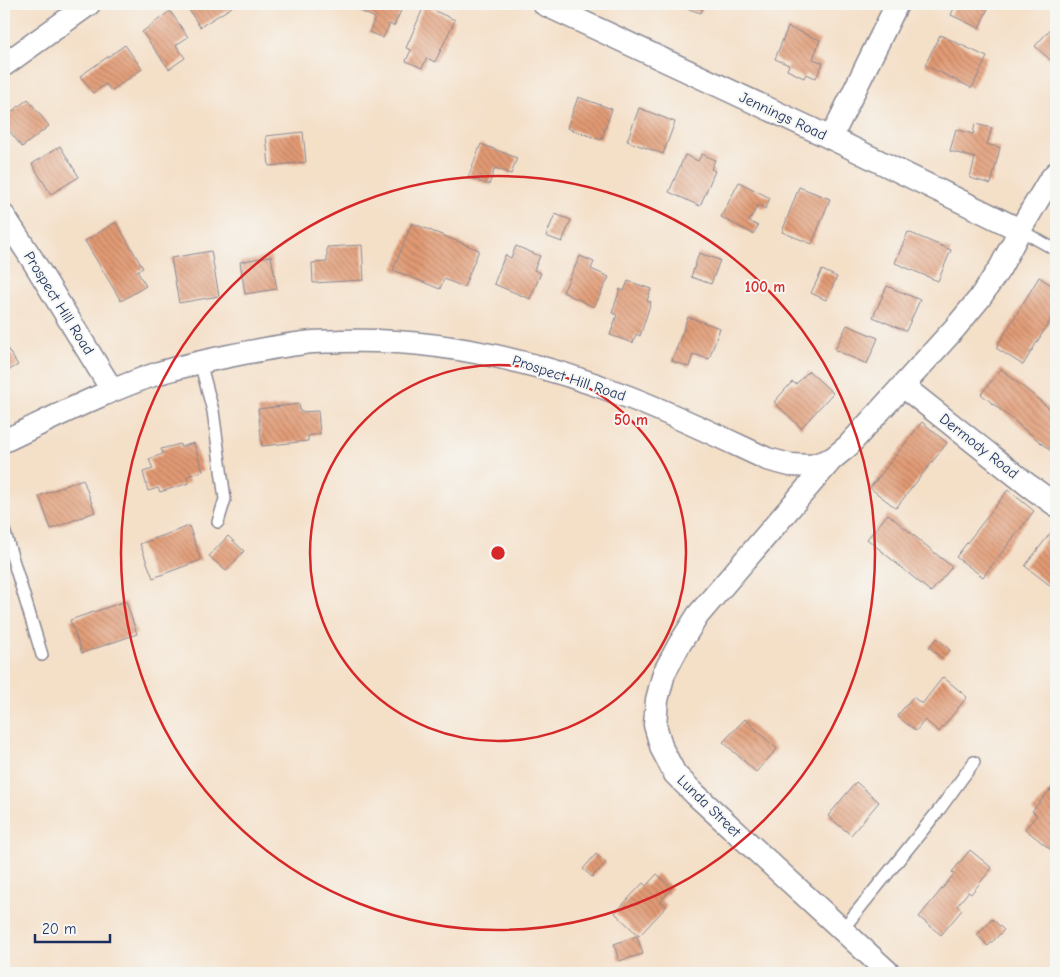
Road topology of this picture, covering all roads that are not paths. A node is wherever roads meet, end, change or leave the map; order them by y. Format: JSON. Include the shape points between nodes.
{"nodes":[{"id":1,"x":89,"y":4,"type":"edge"},
{"id":2,"x":544,"y":4,"type":"edge"},
{"id":3,"x":897,"y":4,"type":"edge"},
{"id":4,"x":4,"y":65,"type":"edge"},
{"id":5,"x":831,"y":138,"type":"junction"},
{"id":6,"x":1056,"y":173,"type":"edge"},
{"id":7,"x":4,"y":216,"type":"edge"},
{"id":8,"x":1020,"y":230,"type":"junction"},
{"id":9,"x":1056,"y":250,"type":"edge"},
{"id":10,"x":200,"y":362,"type":"junction"},
{"id":11,"x":903,"y":386,"type":"junction"},
{"id":12,"x":112,"y":390,"type":"junction"},
{"id":13,"x":4,"y":441,"type":"edge"},
{"id":14,"x":832,"y":459,"type":"junction"},
{"id":15,"x":1056,"y":504,"type":"edge"},
{"id":16,"x":218,"y":522,"type":"dead end"},
{"id":17,"x":4,"y":530,"type":"edge"},
{"id":18,"x":42,"y":655,"type":"dead end"},
{"id":19,"x":974,"y":762,"type":"dead end"},
{"id":20,"x":842,"y":930,"type":"junction"},
{"id":21,"x":889,"y":973,"type":"edge"}],
"edges":[{"from":1,"to":4,"type":"street"},
{"from":2,"to":5,"type":"street","name":"Jennings Road"},
{"from":3,"to":5,"type":"street"},
{"from":5,"to":8,"type":"street","name":"Jennings Road"},
{"from":6,"to":8,"type":"street","name":"Prospect Hill Road"},
{"from":7,"to":12,"type":"street","name":"Prospect Hill Road"},
{"from":8,"to":9,"type":"lane"},
{"from":8,"to":11,"type":"street","name":"Prospect Hill Road","via":[[979,299]]},
{"from":10,"to":12,"type":"street","name":"Prospect Hill Road"},
{"from":10,"to":14,"type":"street","name":"Prospect Hill Road","via":[[306,343],[401,342],[463,349],[582,380],[767,459],[812,466]]},
{"from":10,"to":16,"type":"lane","via":[[213,411],[225,499]]},
{"from":11,"to":14,"type":"street","name":"Prospect Hill Road"},
{"from":11,"to":15,"type":"street","name":"Dermody Road"},
{"from":12,"to":13,"type":"street","name":"Prospect Hill Road"},
{"from":14,"to":20,"type":"street","name":"Lunda Street","via":[[698,615],[664,673],[656,700],[655,724],[675,774]]},
{"from":17,"to":18,"type":"lane"},
{"from":19,"to":20,"type":"lane"},
{"from":20,"to":21,"type":"street","name":"Lunda Street"}]}
